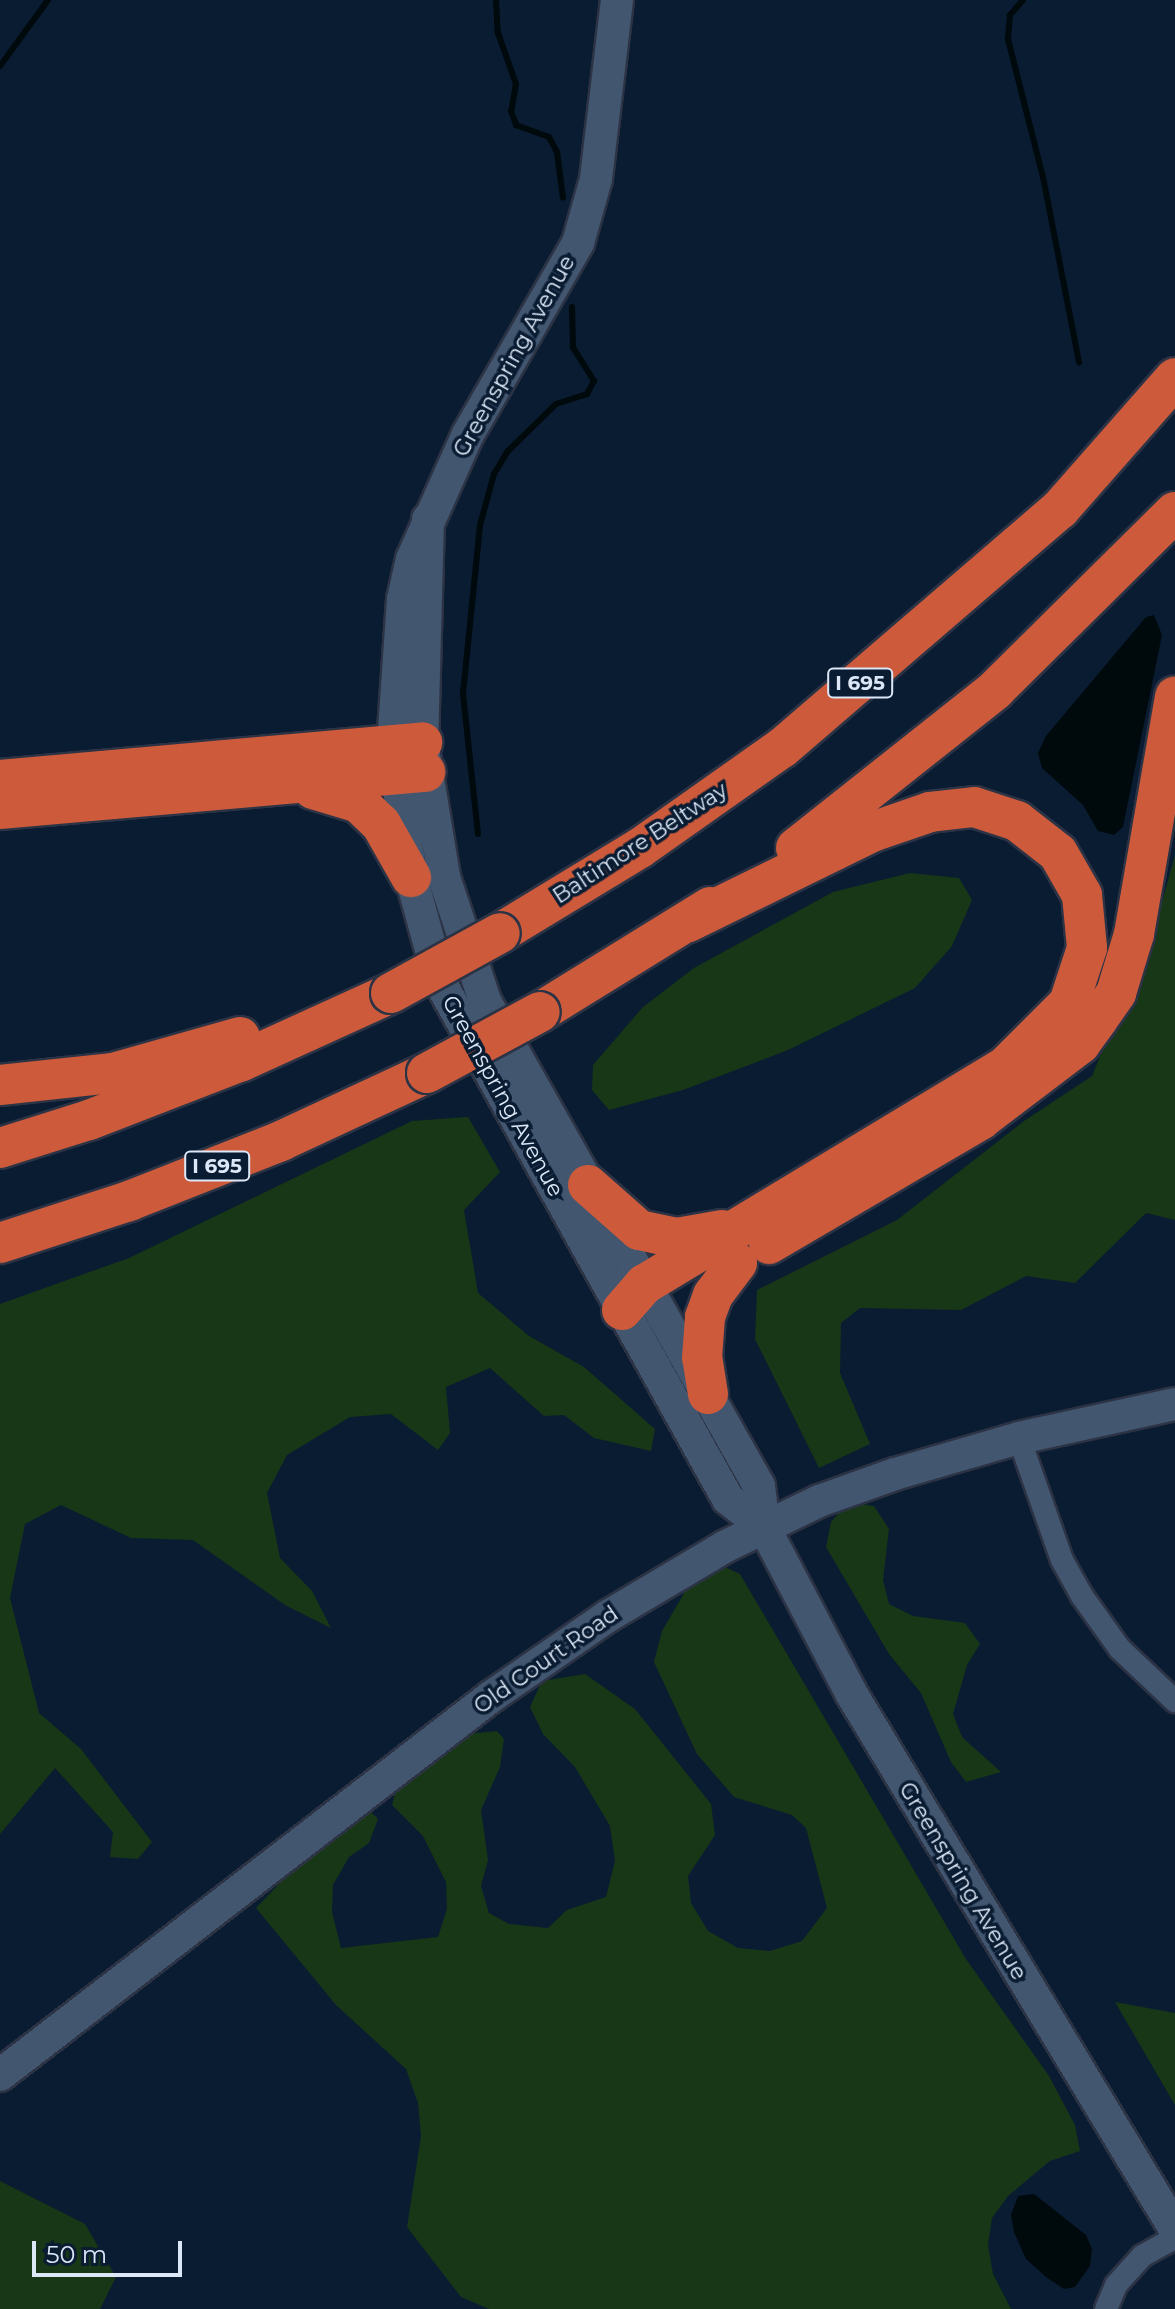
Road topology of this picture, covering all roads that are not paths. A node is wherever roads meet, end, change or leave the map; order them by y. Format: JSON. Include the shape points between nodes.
{"nodes":[{"id":1,"x":617,"y":0,"type":"edge"},
{"id":2,"x":1175,"y":378,"type":"edge"},
{"id":3,"x":1175,"y":512,"type":"edge"},
{"id":4,"x":1175,"y":697,"type":"edge"},
{"id":5,"x":409,"y":759,"type":"junction"},
{"id":6,"x":0,"y":780,"type":"edge"},
{"id":7,"x":289,"y":785,"type":"junction"},
{"id":8,"x":0,"y":809,"type":"edge"},
{"id":9,"x":411,"y":877,"type":"junction"},
{"id":10,"x":688,"y":922,"type":"junction"},
{"id":11,"x":386,"y":995,"type":"junction"},
{"id":12,"x":0,"y":1085,"type":"edge"},
{"id":13,"x":0,"y":1148,"type":"edge"},
{"id":14,"x":588,"y":1185,"type":"junction"},
{"id":15,"x":756,"y":1220,"type":"junction"},
{"id":16,"x":0,"y":1243,"type":"edge"},
{"id":17,"x":737,"y":1263,"type":"junction"},
{"id":18,"x":642,"y":1300,"type":"junction"},
{"id":19,"x":708,"y":1394,"type":"junction"},
{"id":20,"x":1175,"y":1404,"type":"edge"},
{"id":21,"x":1019,"y":1438,"type":"junction"},
{"id":22,"x":764,"y":1527,"type":"junction"},
{"id":23,"x":1175,"y":1701,"type":"edge"},
{"id":24,"x":0,"y":2075,"type":"edge"},
{"id":25,"x":1175,"y":2229,"type":"edge"},
{"id":26,"x":1175,"y":2238,"type":"edge"},
{"id":27,"x":1106,"y":2309,"type":"edge"}],
"edges":[{"from":1,"to":5,"type":"main road","name":"Greenspring Avenue","via":[[596,179],[578,243],[468,434],[428,519]]},
{"from":2,"to":11,"type":"highway","name":"Baltimore Beltway","number":"I 695","bridge":true,"via":[[1060,509],[794,738],[640,848]]},
{"from":3,"to":10,"type":"highway","number":"I 695","via":[[995,690],[833,822]]},
{"from":4,"to":17,"type":"highway","via":[[1125,970],[1116,993],[1080,1044],[980,1120]]},
{"from":5,"to":6,"type":"highway"},
{"from":5,"to":7,"type":"highway"},
{"from":5,"to":9,"type":"main road","name":"Greenspring Avenue"},
{"from":5,"to":14,"type":"main road","name":"Greenspring Avenue","via":[[465,950],[512,1052]]},
{"from":7,"to":8,"type":"highway"},
{"from":7,"to":9,"type":"highway","via":[[359,803],[381,824]]},
{"from":9,"to":18,"type":"main road","name":"Greenspring Avenue","via":[[440,982]]},
{"from":10,"to":15,"type":"highway","via":[[872,832],[930,812],[974,807],[1017,821],[1058,853],[1072,872],[1088,920],[1087,948],[1069,1003],[1029,1047],[975,1088]]},
{"from":10,"to":16,"type":"highway","number":"I 695","bridge":true,"via":[[427,1073],[281,1141],[129,1201]]},
{"from":11,"to":12,"type":"highway","via":[[113,1073]]},
{"from":11,"to":13,"type":"highway","name":"Baltimore Beltway","number":"I 695","via":[[242,1061]]},
{"from":14,"to":15,"type":"highway","via":[[639,1230],[657,1236],[694,1238]]},
{"from":14,"to":18,"type":"main road","name":"Greenspring Avenue"},
{"from":15,"to":18,"type":"highway"},
{"from":17,"to":18,"type":"highway"},
{"from":17,"to":19,"type":"highway","via":[[713,1295],[705,1317],[702,1358]]},
{"from":18,"to":19,"type":"main road","name":"Greenspring Avenue"},
{"from":18,"to":22,"type":"main road","name":"Greenspring Avenue","via":[[728,1499]]},
{"from":19,"to":22,"type":"main road","name":"Greenspring Avenue","via":[[759,1486]]},
{"from":20,"to":21,"type":"main road","name":"Old Court Road"},
{"from":21,"to":22,"type":"main road","name":"Old Court Road","via":[[858,1487]]},
{"from":21,"to":23,"type":"street","via":[[1062,1560],[1082,1596],[1120,1649]]},
{"from":22,"to":24,"type":"main road","name":"Old Court Road","via":[[631,1601],[552,1653]]},
{"from":22,"to":25,"type":"main road","name":"Greenspring Avenue","via":[[887,1757]]},
{"from":26,"to":27,"type":"street","via":[[1135,2263],[1116,2285]]}]}
